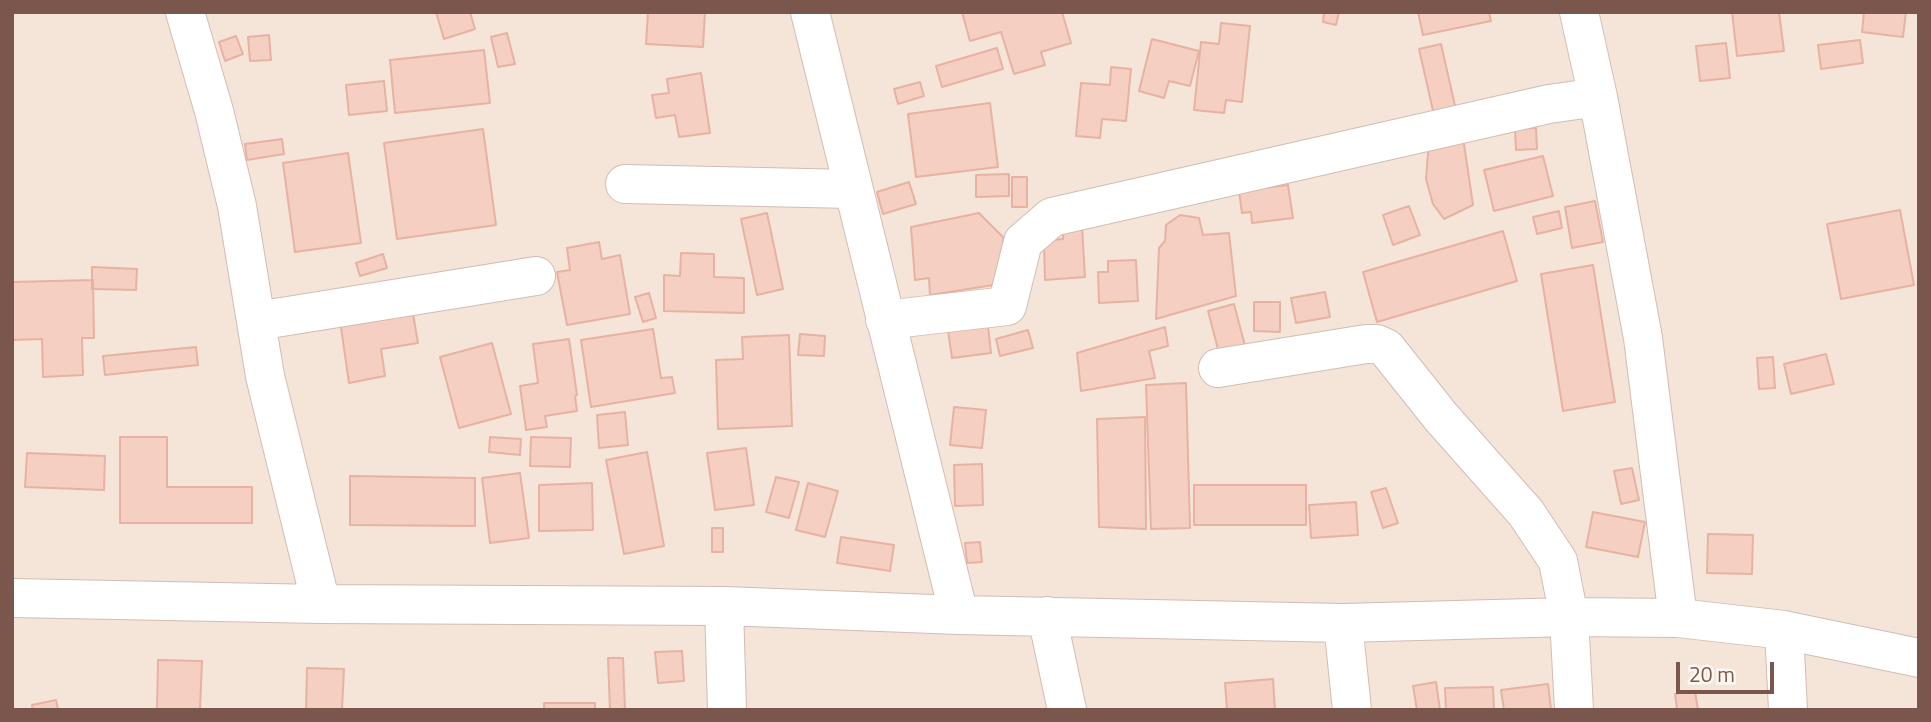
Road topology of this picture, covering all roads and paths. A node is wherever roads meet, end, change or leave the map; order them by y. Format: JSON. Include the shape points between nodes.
{"nodes":[{"id":1,"x":185,"y":12,"type":"edge"},
{"id":2,"x":810,"y":12,"type":"edge"},
{"id":3,"x":1579,"y":12,"type":"edge"},
{"id":4,"x":1598,"y":97,"type":"junction"},
{"id":5,"x":625,"y":184,"type":"dead end"},
{"id":6,"x":852,"y":189,"type":"junction"},
{"id":7,"x":536,"y":276,"type":"dead end"},
{"id":8,"x":885,"y":320,"type":"junction"},
{"id":9,"x":257,"y":321,"type":"junction"},
{"id":10,"x":1218,"y":368,"type":"dead end"},
{"id":11,"x":12,"y":598,"type":"edge"},
{"id":12,"x":321,"y":604,"type":"junction"},
{"id":13,"x":724,"y":606,"type":"junction"},
{"id":14,"x":959,"y":615,"type":"junction"},
{"id":15,"x":1047,"y":616,"type":"junction"},
{"id":16,"x":1569,"y":617,"type":"junction"},
{"id":17,"x":1678,"y":618,"type":"junction"},
{"id":18,"x":1343,"y":623,"type":"junction"},
{"id":19,"x":1784,"y":630,"type":"junction"},
{"id":20,"x":1919,"y":658,"type":"edge"},
{"id":21,"x":727,"y":710,"type":"edge"},
{"id":22,"x":1067,"y":710,"type":"edge"},
{"id":23,"x":1352,"y":710,"type":"edge"},
{"id":24,"x":1574,"y":710,"type":"edge"},
{"id":25,"x":1788,"y":710,"type":"edge"}],
"edges":[{"from":1,"to":9,"type":"street","via":[[234,193]]},
{"from":2,"to":6,"type":"street"},
{"from":3,"to":4,"type":"street"},
{"from":4,"to":8,"type":"street","via":[[1549,104],[1052,216],[1023,242],[1007,306]]},
{"from":4,"to":17,"type":"street","via":[[1643,338]]},
{"from":5,"to":6,"type":"street"},
{"from":6,"to":8,"type":"street"},
{"from":7,"to":9,"type":"street"},
{"from":8,"to":14,"type":"street"},
{"from":9,"to":12,"type":"street","via":[[265,376]]},
{"from":10,"to":16,"type":"street","via":[[1366,344],[1387,348],[1527,513],[1558,561]]},
{"from":11,"to":12,"type":"street"},
{"from":12,"to":13,"type":"street"},
{"from":13,"to":14,"type":"street"},
{"from":13,"to":21,"type":"street"},
{"from":14,"to":15,"type":"street"},
{"from":15,"to":18,"type":"street"},
{"from":15,"to":22,"type":"street"},
{"from":16,"to":17,"type":"street"},
{"from":16,"to":18,"type":"street"},
{"from":16,"to":24,"type":"street"},
{"from":17,"to":19,"type":"street"},
{"from":18,"to":23,"type":"street"},
{"from":19,"to":20,"type":"street"},
{"from":19,"to":25,"type":"street"}]}
